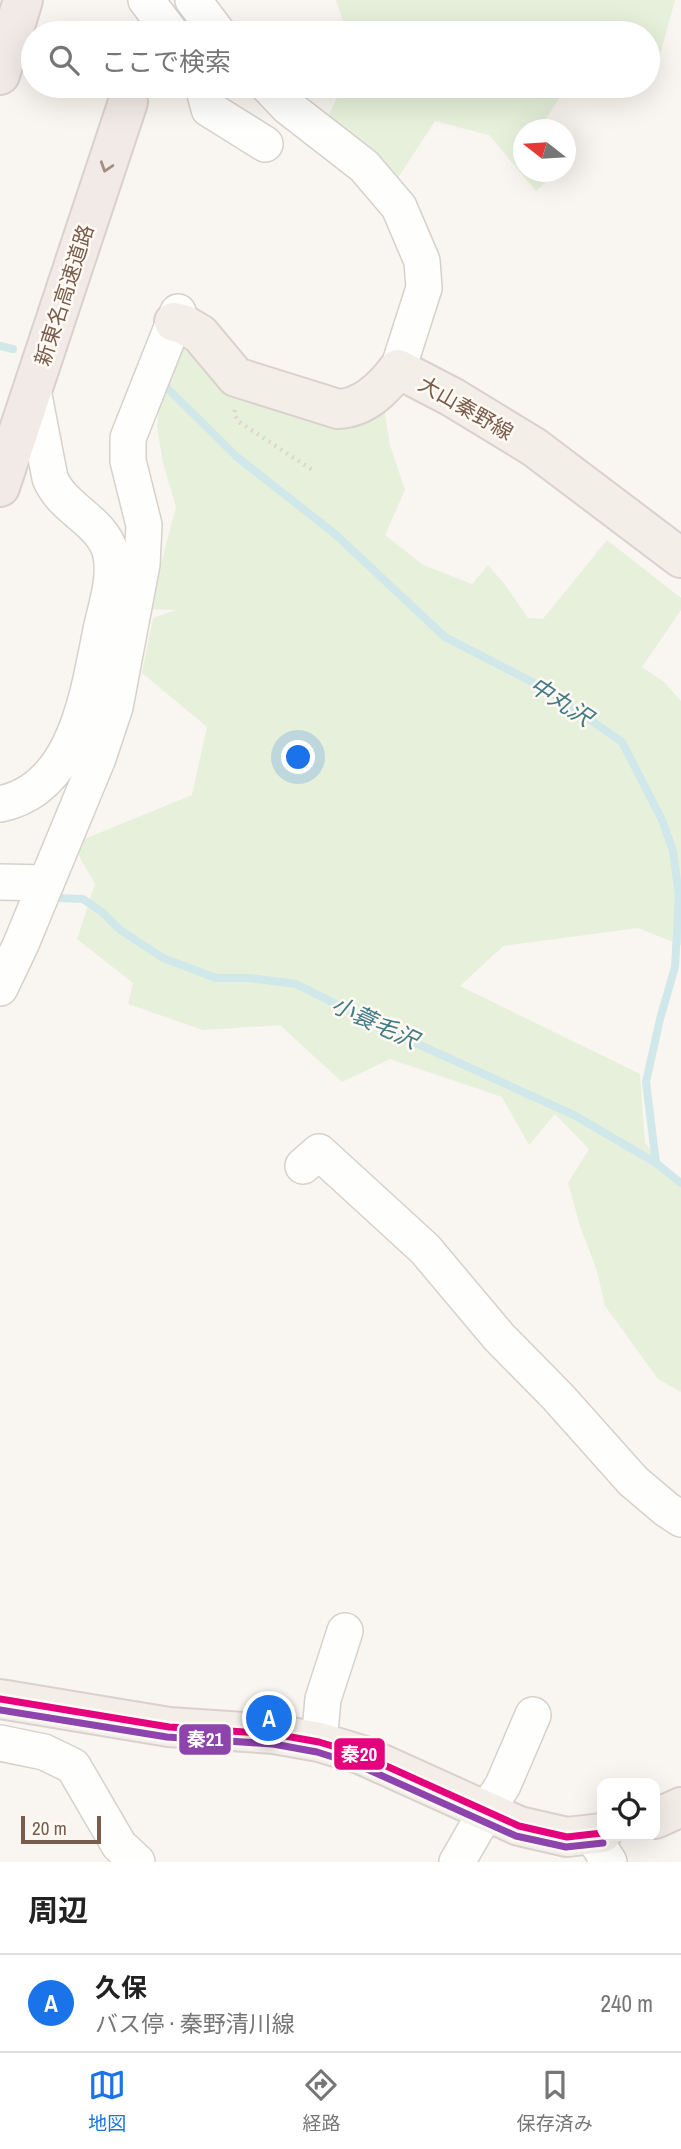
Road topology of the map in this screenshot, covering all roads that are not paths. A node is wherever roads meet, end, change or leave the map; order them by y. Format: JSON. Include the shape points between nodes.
{"nodes":[{"id":1,"x":23,"y":0,"type":"edge"},
{"id":2,"x":146,"y":0,"type":"edge"},
{"id":3,"x":193,"y":0,"type":"edge"},
{"id":4,"x":162,"y":21,"type":"edge"},
{"id":5,"x":209,"y":21,"type":"edge"},
{"id":6,"x":0,"y":75,"type":"edge"},
{"id":7,"x":206,"y":98,"type":"edge"},
{"id":8,"x":279,"y":98,"type":"edge"},
{"id":9,"x":128,"y":102,"type":"dead end"},
{"id":10,"x":265,"y":144,"type":"dead end"},
{"id":11,"x":176,"y":317,"type":"joint"},
{"id":12,"x":398,"y":369,"type":"junction"},
{"id":13,"x":33,"y":390,"type":"junction"},
{"id":14,"x":0,"y":487,"type":"edge"},
{"id":15,"x":681,"y":558,"type":"edge"},
{"id":16,"x":117,"y":623,"type":"junction"},
{"id":17,"x":0,"y":804,"type":"edge"},
{"id":18,"x":0,"y":882,"type":"edge"},
{"id":19,"x":46,"y":883,"type":"junction"},
{"id":20,"x":0,"y":988,"type":"edge"},
{"id":21,"x":303,"y":1166,"type":"dead end"},
{"id":22,"x":681,"y":1519,"type":"edge"},
{"id":23,"x":345,"y":1631,"type":"dead end"},
{"id":24,"x":0,"y":1699,"type":"edge"},
{"id":25,"x":533,"y":1715,"type":"dead end"},
{"id":26,"x":319,"y":1742,"type":"junction"},
{"id":27,"x":0,"y":1743,"type":"edge"},
{"id":28,"x":681,"y":1807,"type":"edge"},
{"id":29,"x":486,"y":1810,"type":"junction"},
{"id":30,"x":660,"y":1817,"type":"edge"},
{"id":31,"x":601,"y":1843,"type":"edge"},
{"id":32,"x":137,"y":1862,"type":"edge"},
{"id":33,"x":457,"y":1862,"type":"edge"}],
"edges":[{"from":1,"to":6,"type":"highway"},
{"from":2,"to":4,"type":"street"},
{"from":3,"to":5,"type":"street"},
{"from":7,"to":10,"type":"street","via":[[209,109]]},
{"from":8,"to":12,"type":"street","via":[[364,166],[399,207],[422,261],[424,288]]},
{"from":9,"to":13,"type":"highway","name":"新東名高速道路","one_way":true},
{"from":11,"to":12,"type":"main road","name":"大山秦野線","via":[[200,334],[236,377],[338,409],[354,409],[377,393]]},
{"from":11,"to":16,"type":"street","via":[[128,438],[128,461],[144,525],[142,564]]},
{"from":12,"to":15,"type":"main road","name":"大山秦野線","via":[[534,447]]},
{"from":13,"to":14,"type":"highway","name":"新東名高速道路"},
{"from":13,"to":16,"type":"street","via":[[54,489],[100,531],[111,554]]},
{"from":16,"to":17,"type":"street","via":[[73,740],[38,787]]},
{"from":16,"to":19,"type":"street","via":[[114,707]]},
{"from":18,"to":19,"type":"street"},
{"from":19,"to":20,"type":"street"},
{"from":21,"to":22,"type":"street","via":[[319,1152],[425,1249],[499,1337],[633,1481]]},
{"from":23,"to":26,"type":"street","via":[[323,1699]]},
{"from":24,"to":26,"type":"main road","via":[[169,1727]]},
{"from":25,"to":29,"type":"street","via":[[503,1786]]},
{"from":26,"to":29,"type":"main road","via":[[362,1755]]},
{"from":27,"to":32,"type":"street","via":[[44,1752],[73,1766],[119,1845]]},
{"from":28,"to":30,"type":"main road"},
{"from":29,"to":31,"type":"main road","via":[[519,1826]]},
{"from":29,"to":33,"type":"street"}]}
